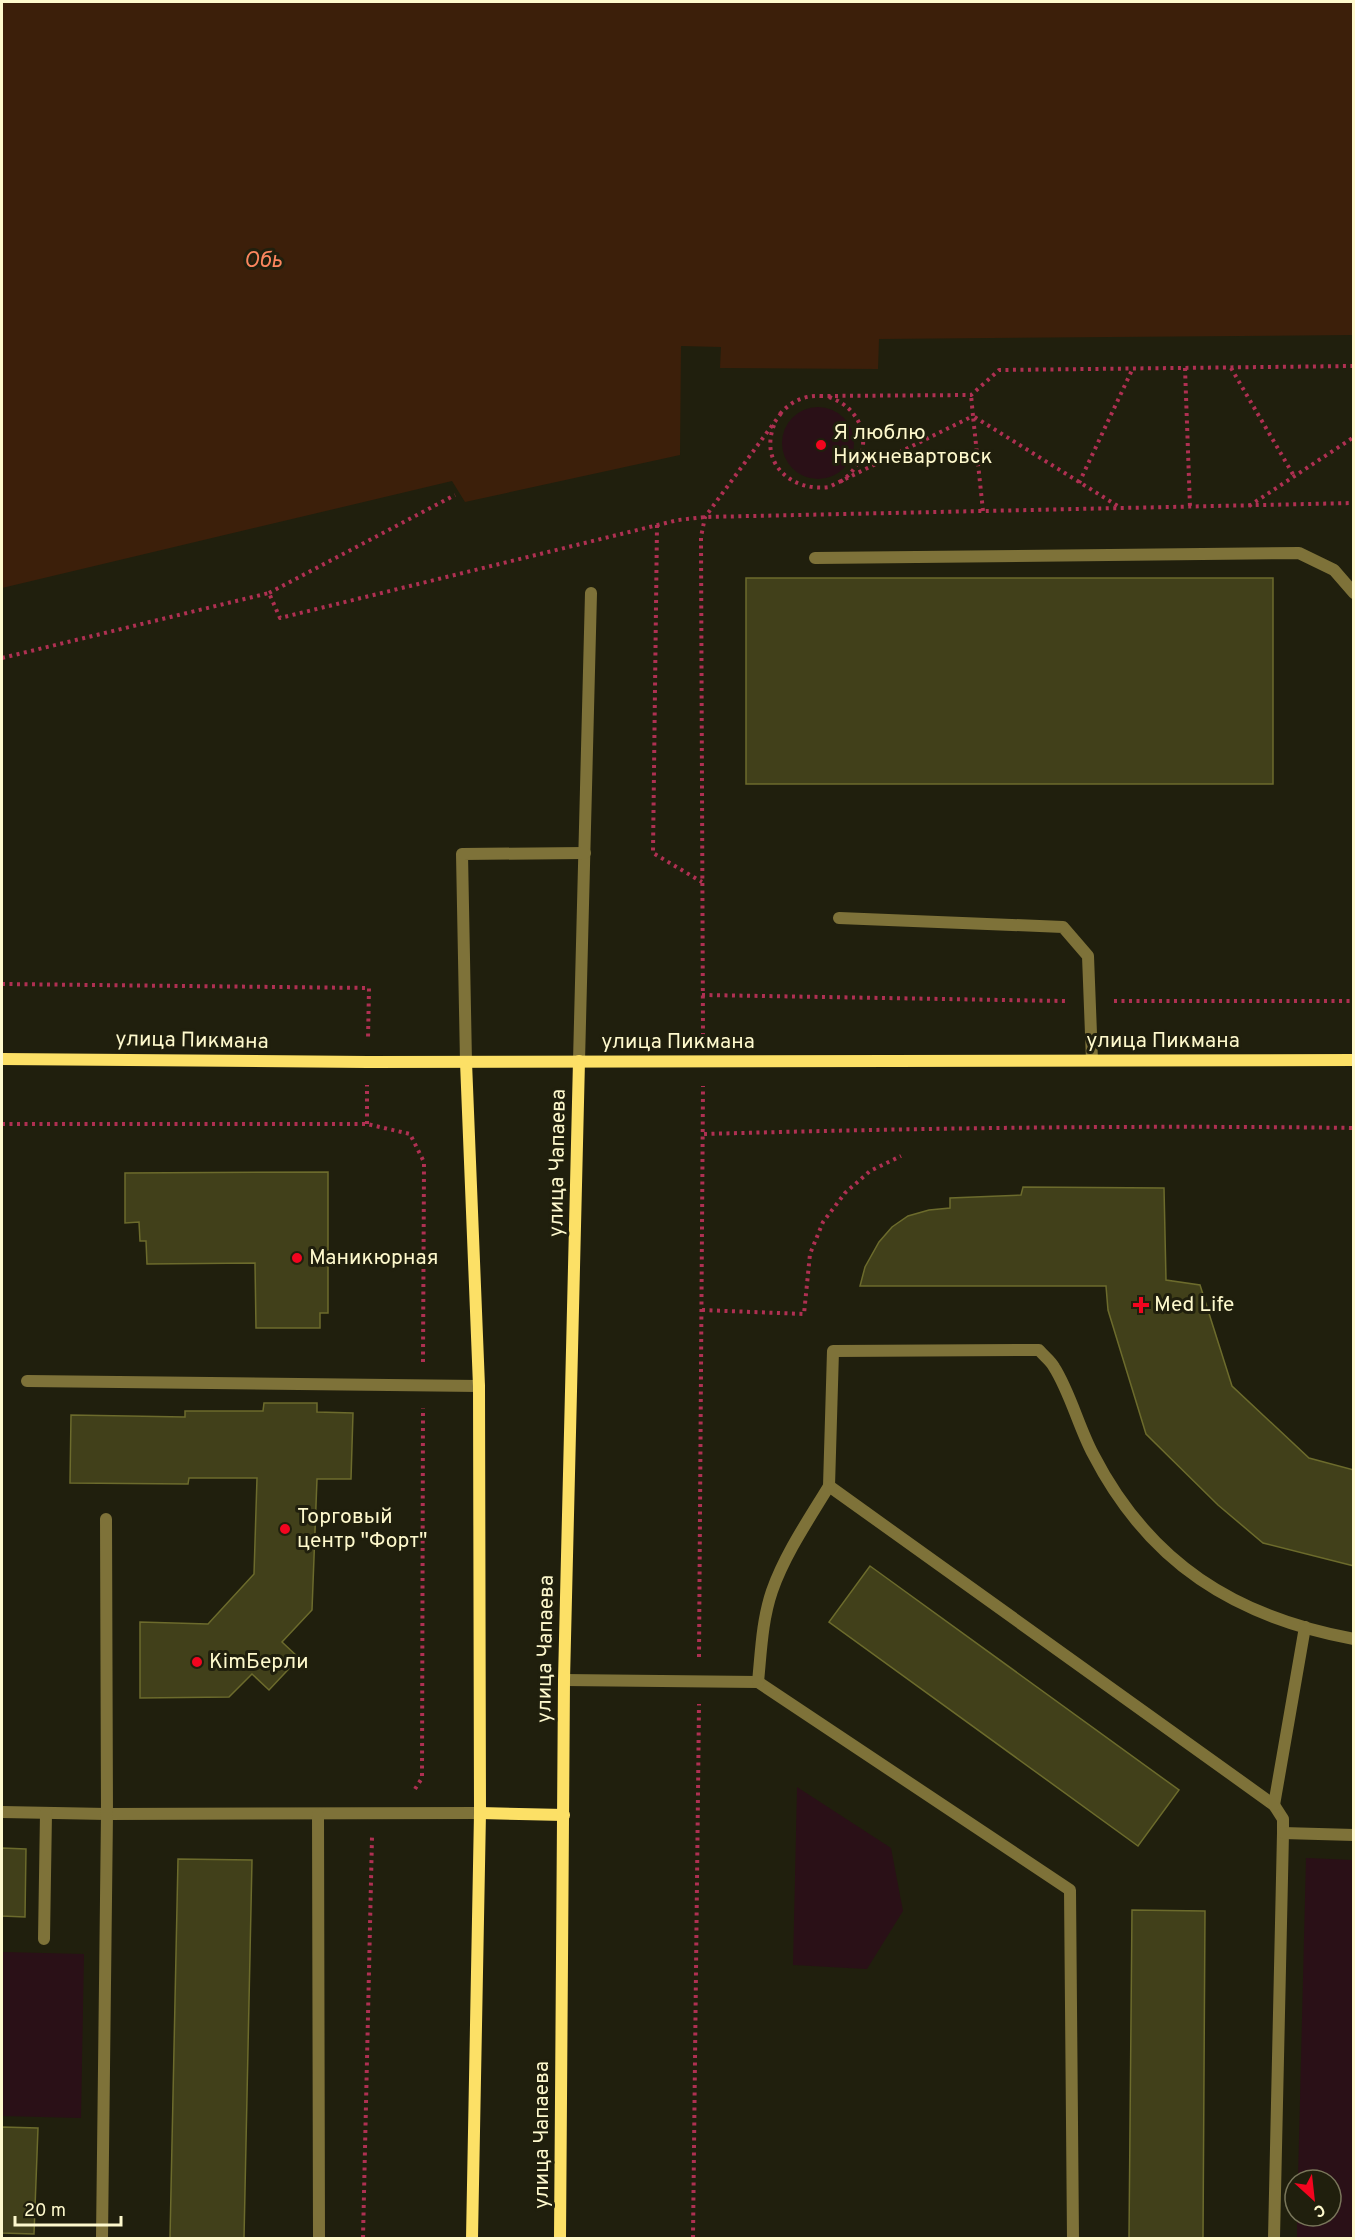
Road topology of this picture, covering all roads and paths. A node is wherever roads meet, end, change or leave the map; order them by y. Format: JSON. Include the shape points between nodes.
{"nodes":[{"id":1,"x":1353,"y":366,"type":"edge"},
{"id":2,"x":1231,"y":367,"type":"junction"},
{"id":3,"x":1133,"y":368,"type":"junction"},
{"id":4,"x":1185,"y":368,"type":"junction"},
{"id":5,"x":971,"y":394,"type":"junction"},
{"id":6,"x":820,"y":396,"type":"junction"},
{"id":7,"x":782,"y":412,"type":"junction"},
{"id":8,"x":973,"y":416,"type":"junction"},
{"id":9,"x":1353,"y":437,"type":"edge"},
{"id":10,"x":1294,"y":476,"type":"junction"},
{"id":11,"x":1079,"y":483,"type":"junction"},
{"id":12,"x":837,"y":484,"type":"junction"},
{"id":13,"x":455,"y":495,"type":"dead end"},
{"id":14,"x":1353,"y":503,"type":"edge"},
{"id":15,"x":1249,"y":506,"type":"junction"},
{"id":16,"x":1190,"y":507,"type":"junction"},
{"id":17,"x":1122,"y":508,"type":"junction"},
{"id":18,"x":983,"y":511,"type":"junction"},
{"id":19,"x":705,"y":517,"type":"junction"},
{"id":20,"x":657,"y":525,"type":"junction"},
{"id":21,"x":815,"y":558,"type":"dead end"},
{"id":22,"x":269,"y":593,"type":"junction"},
{"id":23,"x":1353,"y":593,"type":"edge"},
{"id":24,"x":591,"y":594,"type":"dead end"},
{"id":25,"x":2,"y":658,"type":"edge"},
{"id":26,"x":585,"y":854,"type":"junction"},
{"id":27,"x":703,"y":883,"type":"junction"},
{"id":28,"x":839,"y":918,"type":"dead end"},
{"id":29,"x":2,"y":984,"type":"edge"},
{"id":30,"x":369,"y":988,"type":"dead end"},
{"id":31,"x":1089,"y":1001,"type":"junction"},
{"id":32,"x":1353,"y":1001,"type":"edge"},
{"id":33,"x":2,"y":1059,"type":"edge"},
{"id":34,"x":1092,"y":1060,"type":"junction"},
{"id":35,"x":1353,"y":1060,"type":"edge"},
{"id":36,"x":579,"y":1061,"type":"junction"},
{"id":37,"x":466,"y":1062,"type":"junction"},
{"id":38,"x":2,"y":1124,"type":"edge"},
{"id":39,"x":1353,"y":1128,"type":"edge"},
{"id":40,"x":704,"y":1134,"type":"dead end"},
{"id":41,"x":901,"y":1156,"type":"dead end"},
{"id":42,"x":702,"y":1310,"type":"dead end"},
{"id":43,"x":27,"y":1381,"type":"dead end"},
{"id":44,"x":423,"y":1385,"type":"junction"},
{"id":45,"x":479,"y":1386,"type":"junction"},
{"id":46,"x":829,"y":1485,"type":"junction"},
{"id":47,"x":106,"y":1520,"type":"dead end"},
{"id":48,"x":1305,"y":1627,"type":"junction"},
{"id":49,"x":1353,"y":1639,"type":"edge"},
{"id":50,"x":564,"y":1680,"type":"junction"},
{"id":51,"x":758,"y":1682,"type":"junction"},
{"id":52,"x":412,"y":1793,"type":"dead end"},
{"id":53,"x":1274,"y":1805,"type":"junction"},
{"id":54,"x":2,"y":1812,"type":"edge"},
{"id":55,"x":46,"y":1813,"type":"junction"},
{"id":56,"x":107,"y":1814,"type":"junction"},
{"id":57,"x":318,"y":1814,"type":"junction"},
{"id":58,"x":372,"y":1814,"type":"junction"},
{"id":59,"x":480,"y":1814,"type":"junction"},
{"id":60,"x":564,"y":1815,"type":"junction"},
{"id":61,"x":1283,"y":1833,"type":"junction"},
{"id":62,"x":1353,"y":1835,"type":"edge"},
{"id":63,"x":44,"y":1939,"type":"dead end"},
{"id":64,"x":102,"y":2238,"type":"edge"},
{"id":65,"x":319,"y":2238,"type":"edge"},
{"id":66,"x":363,"y":2238,"type":"edge"},
{"id":67,"x":472,"y":2238,"type":"edge"},
{"id":68,"x":560,"y":2238,"type":"edge"},
{"id":69,"x":1073,"y":2238,"type":"edge"},
{"id":70,"x":1274,"y":2238,"type":"edge"}],
"edges":[{"from":1,"to":2,"type":"path"},
{"from":2,"to":4,"type":"path"},
{"from":2,"to":10,"type":"path"},
{"from":3,"to":4,"type":"path"},
{"from":3,"to":5,"type":"path","via":[[999,370]]},
{"from":3,"to":11,"type":"path"},
{"from":4,"to":16,"type":"path"},
{"from":5,"to":6,"type":"path"},
{"from":5,"to":8,"type":"path"},
{"from":6,"to":7,"type":"path","via":[[801,399]]},
{"from":6,"to":12,"type":"path","via":[[844,404],[863,433],[860,459],[851,474]]},
{"from":7,"to":12,"type":"path","via":[[771,432],[772,455],[782,473],[795,483],[812,488]]},
{"from":7,"to":19,"type":"path"},
{"from":8,"to":11,"type":"path"},
{"from":8,"to":12,"type":"path"},
{"from":8,"to":18,"type":"path"},
{"from":9,"to":10,"type":"path"},
{"from":10,"to":15,"type":"path"},
{"from":11,"to":17,"type":"path"},
{"from":13,"to":22,"type":"path"},
{"from":14,"to":15,"type":"path"},
{"from":15,"to":16,"type":"path"},
{"from":16,"to":17,"type":"path"},
{"from":17,"to":18,"type":"path"},
{"from":18,"to":19,"type":"path"},
{"from":19,"to":20,"type":"path"},
{"from":19,"to":27,"type":"path","via":[[701,537]]},
{"from":20,"to":22,"type":"path","via":[[280,618]]},
{"from":20,"to":27,"type":"path","via":[[653,853]]},
{"from":21,"to":23,"type":"lane","via":[[1299,554],[1334,570]]},
{"from":22,"to":25,"type":"path"},
{"from":24,"to":26,"type":"lane"},
{"from":26,"to":36,"type":"lane"},
{"from":26,"to":37,"type":"lane","via":[[462,854]]},
{"from":27,"to":31,"type":"path","via":[[702,995]]},
{"from":28,"to":31,"type":"lane","via":[[1063,927],[1088,956]]},
{"from":29,"to":30,"type":"path"},
{"from":31,"to":32,"type":"path"},
{"from":31,"to":34,"type":"lane"},
{"from":33,"to":37,"type":"street","name":"улица Пикмана"},
{"from":34,"to":35,"type":"street","name":"улица Пикмана"},
{"from":34,"to":36,"type":"street","name":"улица Пикмана"},
{"from":36,"to":37,"type":"street","name":"улица Пикмана"},
{"from":36,"to":50,"type":"street","name":"улица Чапаева"},
{"from":37,"to":45,"type":"street"},
{"from":38,"to":44,"type":"path","via":[[367,1124],[410,1134],[424,1162]]},
{"from":39,"to":40,"type":"path","via":[[943,1128]]},
{"from":41,"to":42,"type":"path","via":[[870,1171],[845,1193],[823,1222],[810,1254],[804,1314]]},
{"from":43,"to":44,"type":"lane"},
{"from":44,"to":45,"type":"lane"},
{"from":44,"to":52,"type":"path","via":[[422,1778]]},
{"from":45,"to":59,"type":"street"},
{"from":46,"to":48,"type":"lane","via":[[833,1351],[1039,1350],[1054,1366],[1115,1493],[1144,1531],[1185,1570],[1224,1595],[1267,1616]]},
{"from":46,"to":51,"type":"lane","via":[[772,1591],[764,1621]]},
{"from":46,"to":53,"type":"lane"},
{"from":47,"to":56,"type":"lane"},
{"from":48,"to":49,"type":"lane"},
{"from":48,"to":53,"type":"lane"},
{"from":50,"to":51,"type":"lane"},
{"from":50,"to":60,"type":"street","name":"улица Чапаева"},
{"from":51,"to":69,"type":"lane","via":[[1070,1890]]},
{"from":53,"to":61,"type":"lane","via":[[1283,1820]]},
{"from":54,"to":55,"type":"lane"},
{"from":55,"to":56,"type":"lane"},
{"from":55,"to":63,"type":"lane"},
{"from":56,"to":57,"type":"lane"},
{"from":56,"to":64,"type":"lane"},
{"from":57,"to":58,"type":"lane"},
{"from":57,"to":65,"type":"lane"},
{"from":58,"to":59,"type":"lane"},
{"from":58,"to":66,"type":"path"},
{"from":59,"to":60,"type":"street"},
{"from":59,"to":67,"type":"street"},
{"from":60,"to":68,"type":"street","name":"улица Чапаева"},
{"from":61,"to":62,"type":"lane"},
{"from":61,"to":70,"type":"lane"}]}
